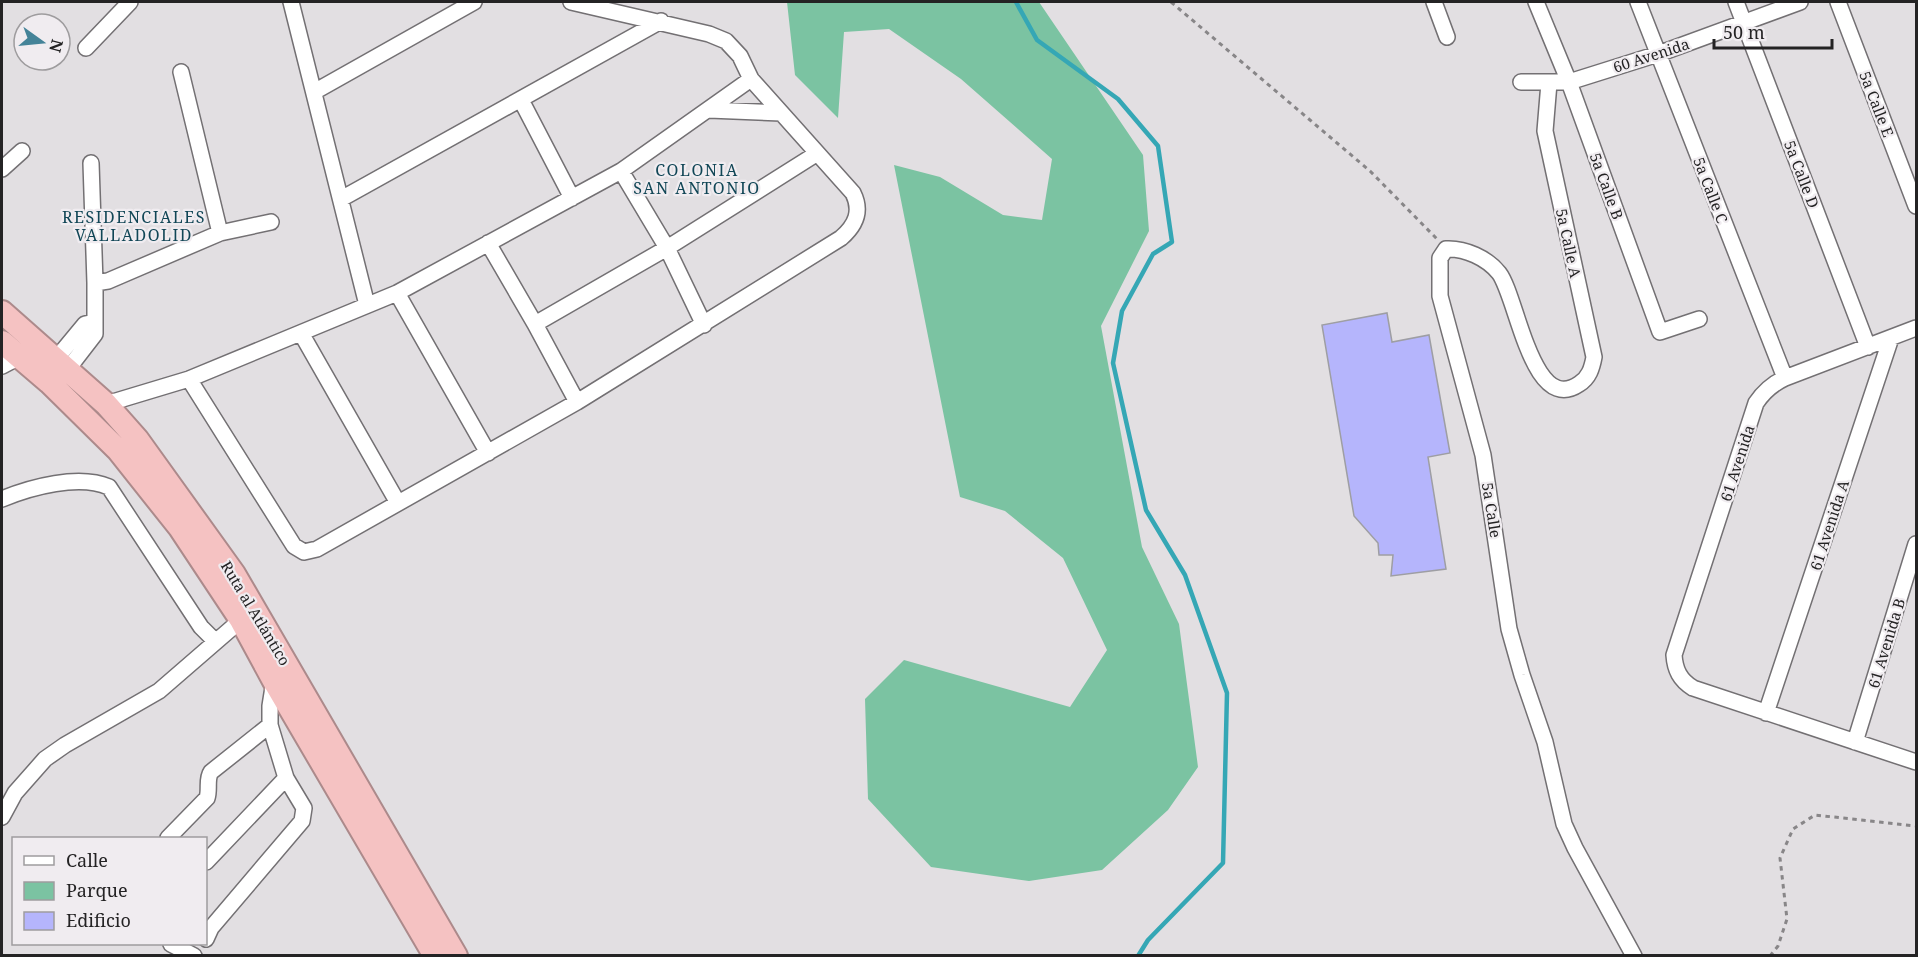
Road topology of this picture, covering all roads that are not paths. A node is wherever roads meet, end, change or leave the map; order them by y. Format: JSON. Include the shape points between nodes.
{"nodes":[{"id":1,"x":130,"y":2,"type":"edge"},
{"id":2,"x":291,"y":2,"type":"edge"},
{"id":3,"x":474,"y":2,"type":"edge"},
{"id":4,"x":571,"y":2,"type":"edge"},
{"id":5,"x":1434,"y":2,"type":"edge"},
{"id":6,"x":1536,"y":2,"type":"edge"},
{"id":7,"x":1638,"y":2,"type":"edge"},
{"id":8,"x":1736,"y":2,"type":"edge"},
{"id":9,"x":1800,"y":2,"type":"edge"},
{"id":10,"x":1838,"y":2,"type":"edge"},
{"id":11,"x":661,"y":21,"type":"junction"},
{"id":12,"x":1744,"y":24,"type":"junction"},
{"id":13,"x":1447,"y":37,"type":"dead end"},
{"id":14,"x":86,"y":48,"type":"dead end"},
{"id":15,"x":1658,"y":54,"type":"junction"},
{"id":16,"x":181,"y":72,"type":"dead end"},
{"id":17,"x":751,"y":80,"type":"junction"},
{"id":18,"x":1521,"y":82,"type":"dead end"},
{"id":19,"x":1569,"y":82,"type":"junction"},
{"id":20,"x":1549,"y":83,"type":"junction"},
{"id":21,"x":314,"y":92,"type":"junction"},
{"id":22,"x":521,"y":100,"type":"junction"},
{"id":23,"x":709,"y":110,"type":"junction"},
{"id":24,"x":781,"y":113,"type":"junction"},
{"id":25,"x":22,"y":151,"type":"dead end"},
{"id":26,"x":816,"y":154,"type":"junction"},
{"id":27,"x":91,"y":164,"type":"dead end"},
{"id":28,"x":2,"y":169,"type":"edge"},
{"id":29,"x":621,"y":171,"type":"junction"},
{"id":30,"x":572,"y":198,"type":"junction"},
{"id":31,"x":341,"y":199,"type":"junction"},
{"id":32,"x":1917,"y":206,"type":"edge"},
{"id":33,"x":271,"y":222,"type":"dead end"},
{"id":34,"x":220,"y":234,"type":"junction"},
{"id":35,"x":488,"y":243,"type":"junction"},
{"id":36,"x":667,"y":248,"type":"junction"},
{"id":37,"x":1446,"y":249,"type":"joint"},
{"id":38,"x":95,"y":283,"type":"junction"},
{"id":39,"x":397,"y":293,"type":"junction"},
{"id":40,"x":367,"y":305,"type":"junction"},
{"id":41,"x":2,"y":312,"type":"edge"},
{"id":42,"x":1699,"y":320,"type":"dead end"},
{"id":43,"x":535,"y":324,"type":"junction"},
{"id":44,"x":704,"y":325,"type":"junction"},
{"id":45,"x":1917,"y":328,"type":"edge"},
{"id":46,"x":301,"y":333,"type":"junction"},
{"id":47,"x":1891,"y":338,"type":"junction"},
{"id":48,"x":2,"y":342,"type":"edge"},
{"id":49,"x":1868,"y":347,"type":"junction"},
{"id":50,"x":10,"y":362,"type":"edge"},
{"id":51,"x":62,"y":364,"type":"junction"},
{"id":52,"x":1785,"y":378,"type":"junction"},
{"id":53,"x":189,"y":379,"type":"junction"},
{"id":54,"x":577,"y":402,"type":"junction"},
{"id":55,"x":106,"y":404,"type":"junction"},
{"id":56,"x":488,"y":453,"type":"junction"},
{"id":57,"x":2,"y":499,"type":"edge"},
{"id":58,"x":398,"y":503,"type":"junction"},
{"id":59,"x":1917,"y":544,"type":"edge"},
{"id":60,"x":241,"y":620,"type":"junction"},
{"id":61,"x":215,"y":641,"type":"junction"},
{"id":62,"x":274,"y":681,"type":"junction"},
{"id":63,"x":1766,"y":713,"type":"junction"},
{"id":64,"x":270,"y":725,"type":"junction"},
{"id":65,"x":1855,"y":742,"type":"junction"},
{"id":66,"x":1917,"y":762,"type":"edge"},
{"id":67,"x":286,"y":778,"type":"junction"},
{"id":68,"x":2,"y":817,"type":"edge"},
{"id":69,"x":169,"y":837,"type":"edge"},
{"id":70,"x":207,"y":861,"type":"edge"},
{"id":71,"x":207,"y":937,"type":"edge"},
{"id":72,"x":173,"y":945,"type":"edge"},
{"id":73,"x":194,"y":956,"type":"edge"},
{"id":74,"x":435,"y":956,"type":"edge"},
{"id":75,"x":456,"y":956,"type":"edge"},
{"id":76,"x":1634,"y":956,"type":"edge"}],
"edges":[{"from":1,"to":14,"type":"street"},
{"from":2,"to":21,"type":"street"},
{"from":3,"to":21,"type":"street"},
{"from":4,"to":11,"type":"street"},
{"from":5,"to":13,"type":"street"},
{"from":6,"to":19,"type":"street","name":"5a Calle B"},
{"from":7,"to":15,"type":"street","name":"5a Calle C"},
{"from":8,"to":12,"type":"street","name":"5a Calle D"},
{"from":9,"to":12,"type":"street","name":"60 Avenida"},
{"from":10,"to":32,"type":"street","name":"5a Calle E"},
{"from":11,"to":17,"type":"street","via":[[726,41],[740,56]]},
{"from":11,"to":22,"type":"street"},
{"from":12,"to":15,"type":"street","name":"60 Avenida"},
{"from":12,"to":49,"type":"street","name":"5a Calle D"},
{"from":15,"to":19,"type":"street","name":"60 Avenida"},
{"from":15,"to":52,"type":"street","name":"5a Calle C"},
{"from":16,"to":34,"type":"street"},
{"from":17,"to":23,"type":"street"},
{"from":17,"to":24,"type":"street"},
{"from":18,"to":20,"type":"street"},
{"from":19,"to":20,"type":"street"},
{"from":19,"to":42,"type":"street","name":"5a Calle B","via":[[1660,332]]},
{"from":20,"to":37,"type":"street","name":"5a Calle A","via":[[1545,131],[1594,357],[1582,382],[1567,390],[1544,381],[1500,274],[1487,261],[1458,248]]},
{"from":21,"to":31,"type":"street"},
{"from":22,"to":30,"type":"street"},
{"from":22,"to":31,"type":"street"},
{"from":23,"to":24,"type":"street"},
{"from":23,"to":29,"type":"street"},
{"from":24,"to":26,"type":"street"},
{"from":25,"to":28,"type":"street"},
{"from":26,"to":36,"type":"street"},
{"from":26,"to":44,"type":"street","via":[[858,203],[850,230]]},
{"from":27,"to":38,"type":"street"},
{"from":29,"to":30,"type":"street"},
{"from":29,"to":36,"type":"street"},
{"from":30,"to":35,"type":"street"},
{"from":31,"to":40,"type":"street"},
{"from":33,"to":34,"type":"street"},
{"from":34,"to":38,"type":"street"},
{"from":35,"to":39,"type":"street"},
{"from":35,"to":43,"type":"street"},
{"from":36,"to":43,"type":"street"},
{"from":36,"to":44,"type":"street"},
{"from":37,"to":76,"type":"street","name":"5a Calle","via":[[1440,258],[1440,296],[1483,455],[1516,657],[1545,742],[1564,824]]},
{"from":38,"to":51,"type":"street","via":[[95,334]]},
{"from":39,"to":40,"type":"street"},
{"from":39,"to":56,"type":"street"},
{"from":40,"to":46,"type":"street"},
{"from":41,"to":51,"type":"highway","name":"Ruta al Atlántico"},
{"from":43,"to":54,"type":"street"},
{"from":44,"to":54,"type":"street"},
{"from":45,"to":47,"type":"street","name":"61 Avenida"},
{"from":46,"to":53,"type":"street"},
{"from":46,"to":58,"type":"street"},
{"from":47,"to":49,"type":"street","name":"61 Avenida"},
{"from":47,"to":63,"type":"street","name":"61 Avenida A"},
{"from":48,"to":50,"type":"highway","name":"Ruta al Atlántico"},
{"from":49,"to":52,"type":"street","name":"61 Avenida"},
{"from":50,"to":60,"type":"highway","name":"Ruta al Atlántico","via":[[49,382],[118,450],[180,528]]},
{"from":51,"to":55,"type":"highway","name":"Ruta al Atlántico"},
{"from":52,"to":63,"type":"street","name":"61 Avenida","via":[[1767,388],[1756,403],[1674,655],[1677,672],[1693,688]]},
{"from":53,"to":55,"type":"street"},
{"from":53,"to":58,"type":"street","via":[[294,546],[304,552],[317,549]]},
{"from":54,"to":56,"type":"street"},
{"from":55,"to":75,"type":"highway","name":"Ruta al Atlántico","via":[[137,439],[234,574]]},
{"from":56,"to":58,"type":"street"},
{"from":57,"to":61,"type":"street","via":[[20,491],[71,482],[109,487],[201,627]]},
{"from":59,"to":65,"type":"street","name":"61 Avenida B"},
{"from":60,"to":61,"type":"street"},
{"from":60,"to":62,"type":"highway","name":"Ruta al Atlántico"},
{"from":61,"to":68,"type":"street","via":[[159,691],[45,759],[15,793]]},
{"from":62,"to":64,"type":"street"},
{"from":62,"to":74,"type":"highway","name":"Ruta al Atlántico"},
{"from":63,"to":65,"type":"street"},
{"from":64,"to":67,"type":"street"},
{"from":64,"to":69,"type":"street","via":[[211,772],[207,798]]},
{"from":65,"to":66,"type":"street"},
{"from":67,"to":70,"type":"street"},
{"from":67,"to":71,"type":"street","via":[[304,808],[302,821]]},
{"from":72,"to":73,"type":"street"}]}
